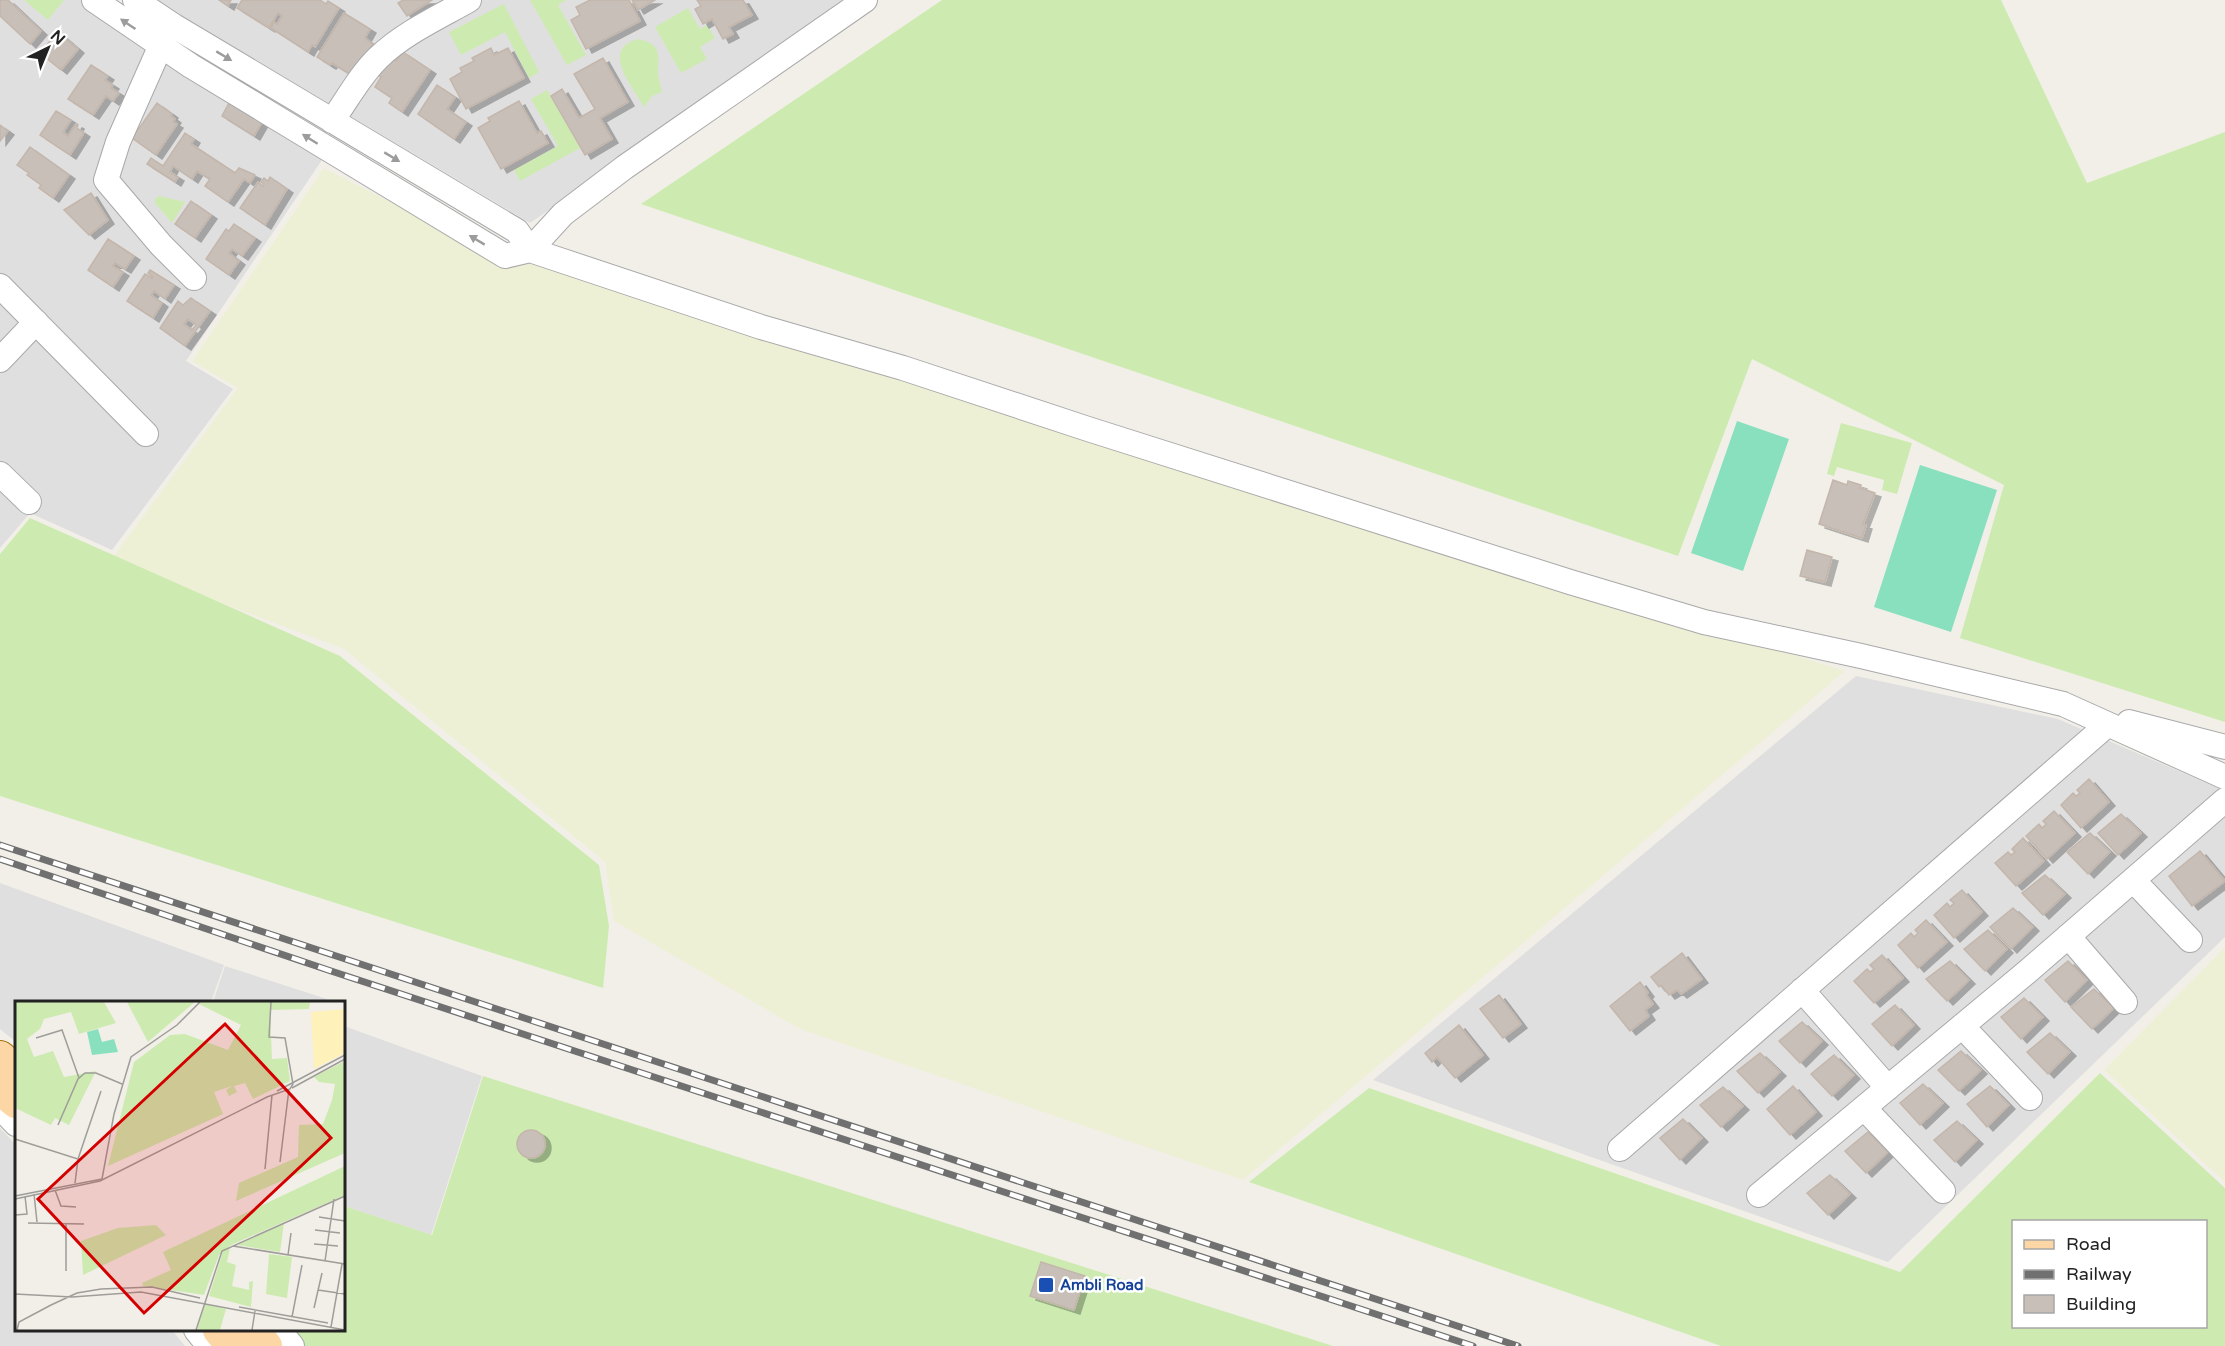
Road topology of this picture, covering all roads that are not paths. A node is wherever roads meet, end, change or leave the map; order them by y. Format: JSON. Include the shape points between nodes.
{"nodes":[{"id":1,"x":94,"y":0,"type":"edge"},
{"id":2,"x":135,"y":0,"type":"edge"},
{"id":3,"x":469,"y":0,"type":"edge"},
{"id":4,"x":865,"y":0,"type":"edge"},
{"id":5,"x":161,"y":45,"type":"junction"},
{"id":6,"x":332,"y":121,"type":"junction"},
{"id":7,"x":530,"y":250,"type":"junction"},
{"id":8,"x":194,"y":278,"type":"dead end"},
{"id":9,"x":0,"y":286,"type":"edge"},
{"id":10,"x":36,"y":322,"type":"junction"},
{"id":11,"x":0,"y":360,"type":"edge"},
{"id":12,"x":146,"y":434,"type":"dead end"},
{"id":13,"x":0,"y":474,"type":"edge"},
{"id":14,"x":29,"y":502,"type":"dead end"},
{"id":15,"x":2063,"y":704,"type":"junction"},
{"id":16,"x":2107,"y":725,"type":"junction"},
{"id":17,"x":2225,"y":747,"type":"edge"},
{"id":18,"x":2225,"y":777,"type":"edge"},
{"id":19,"x":2225,"y":800,"type":"edge"},
{"id":20,"x":2133,"y":880,"type":"junction"},
{"id":21,"x":2068,"y":936,"type":"junction"},
{"id":22,"x":2190,"y":940,"type":"dead end"},
{"id":23,"x":1802,"y":990,"type":"junction"},
{"id":24,"x":2126,"y":1002,"type":"dead end"},
{"id":25,"x":1962,"y":1026,"type":"junction"},
{"id":26,"x":0,"y":1039,"type":"edge"},
{"id":27,"x":15,"y":1052,"type":"edge"},
{"id":28,"x":0,"y":1057,"type":"edge"},
{"id":29,"x":15,"y":1070,"type":"edge"},
{"id":30,"x":1888,"y":1088,"type":"junction"},
{"id":31,"x":0,"y":1089,"type":"edge"},
{"id":32,"x":2030,"y":1098,"type":"dead end"},
{"id":33,"x":15,"y":1101,"type":"edge"},
{"id":34,"x":0,"y":1107,"type":"edge"},
{"id":35,"x":1864,"y":1108,"type":"junction"},
{"id":36,"x":15,"y":1123,"type":"edge"},
{"id":37,"x":1620,"y":1149,"type":"dead end"},
{"id":38,"x":1943,"y":1191,"type":"dead end"},
{"id":39,"x":1759,"y":1195,"type":"dead end"},
{"id":40,"x":198,"y":1331,"type":"edge"},
{"id":41,"x":221,"y":1331,"type":"edge"},
{"id":42,"x":255,"y":1331,"type":"edge"},
{"id":43,"x":281,"y":1331,"type":"edge"},
{"id":44,"x":209,"y":1346,"type":"edge"},
{"id":45,"x":232,"y":1346,"type":"edge"},
{"id":46,"x":266,"y":1346,"type":"edge"},
{"id":47,"x":292,"y":1346,"type":"edge"}],
"edges":[{"from":5,"to":1,"type":"street","one_way":true},
{"from":2,"to":6,"type":"street","one_way":true},
{"from":3,"to":6,"type":"street","via":[[379,57]]},
{"from":4,"to":7,"type":"street","via":[[625,167],[563,214]]},
{"from":7,"to":5,"type":"street","one_way":true,"via":[[505,256]]},
{"from":5,"to":8,"type":"street","via":[[118,142],[106,180]]},
{"from":6,"to":7,"type":"street","one_way":true,"via":[[517,231]]},
{"from":7,"to":15,"type":"street","via":[[751,324],[903,368],[1704,622]]},
{"from":9,"to":10,"type":"street"},
{"from":10,"to":11,"type":"street"},
{"from":10,"to":12,"type":"street"},
{"from":13,"to":14,"type":"street"},
{"from":15,"to":16,"type":"street"},
{"from":15,"to":17,"type":"street"},
{"from":15,"to":18,"type":"street"},
{"from":16,"to":18,"type":"street"},
{"from":16,"to":23,"type":"street"},
{"from":19,"to":20,"type":"street"},
{"from":20,"to":21,"type":"street"},
{"from":20,"to":22,"type":"street"},
{"from":21,"to":24,"type":"street"},
{"from":21,"to":25,"type":"street"},
{"from":23,"to":30,"type":"street"},
{"from":23,"to":37,"type":"street"},
{"from":25,"to":30,"type":"street"},
{"from":25,"to":32,"type":"street"},
{"from":26,"to":27,"type":"street"},
{"from":28,"to":29,"type":"main road"},
{"from":30,"to":35,"type":"street"},
{"from":31,"to":33,"type":"main road"},
{"from":34,"to":36,"type":"street"},
{"from":35,"to":38,"type":"street"},
{"from":35,"to":39,"type":"street"},
{"from":40,"to":44,"type":"street"},
{"from":41,"to":45,"type":"main road"},
{"from":42,"to":46,"type":"main road"},
{"from":43,"to":47,"type":"street"}]}
